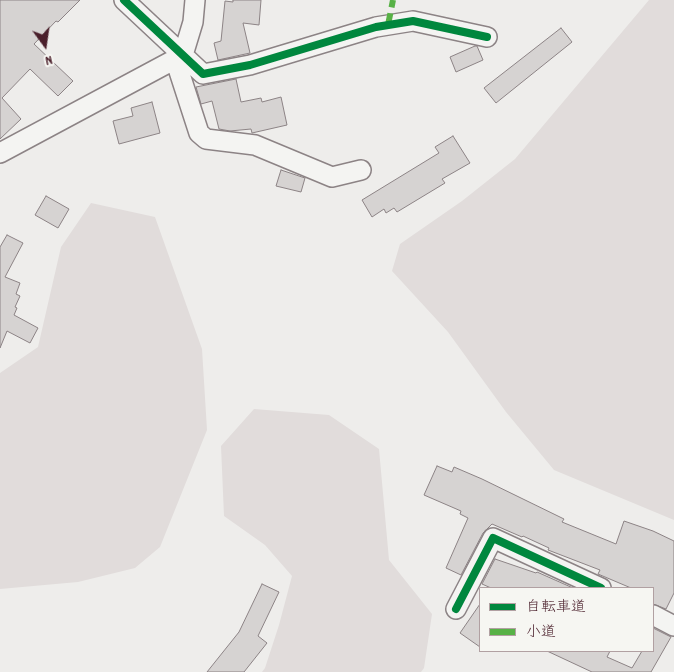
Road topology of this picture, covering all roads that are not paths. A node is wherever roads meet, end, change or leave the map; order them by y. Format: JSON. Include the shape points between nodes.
{"nodes":[{"id":1,"x":124,"y":0,"type":"edge"},
{"id":2,"x":194,"y":0,"type":"edge"},
{"id":3,"x":487,"y":37,"type":"dead end"},
{"id":4,"x":179,"y":57,"type":"junction"},
{"id":5,"x":0,"y":153,"type":"edge"},
{"id":6,"x":361,"y":170,"type":"dead end"},
{"id":7,"x":599,"y":587,"type":"edge"},
{"id":8,"x":456,"y":609,"type":"dead end"},
{"id":9,"x":654,"y":616,"type":"edge"},
{"id":10,"x":674,"y":626,"type":"edge"}],
"edges":[{"from":1,"to":4,"type":"street"},
{"from":2,"to":4,"type":"street","via":[[193,22]]},
{"from":3,"to":4,"type":"street","via":[[413,21],[376,27],[250,65],[204,74]]},
{"from":4,"to":5,"type":"street"},
{"from":4,"to":6,"type":"street","via":[[198,133],[206,139],[255,145],[332,177]]},
{"from":7,"to":8,"type":"street","via":[[493,538]]},
{"from":9,"to":10,"type":"street"}]}
